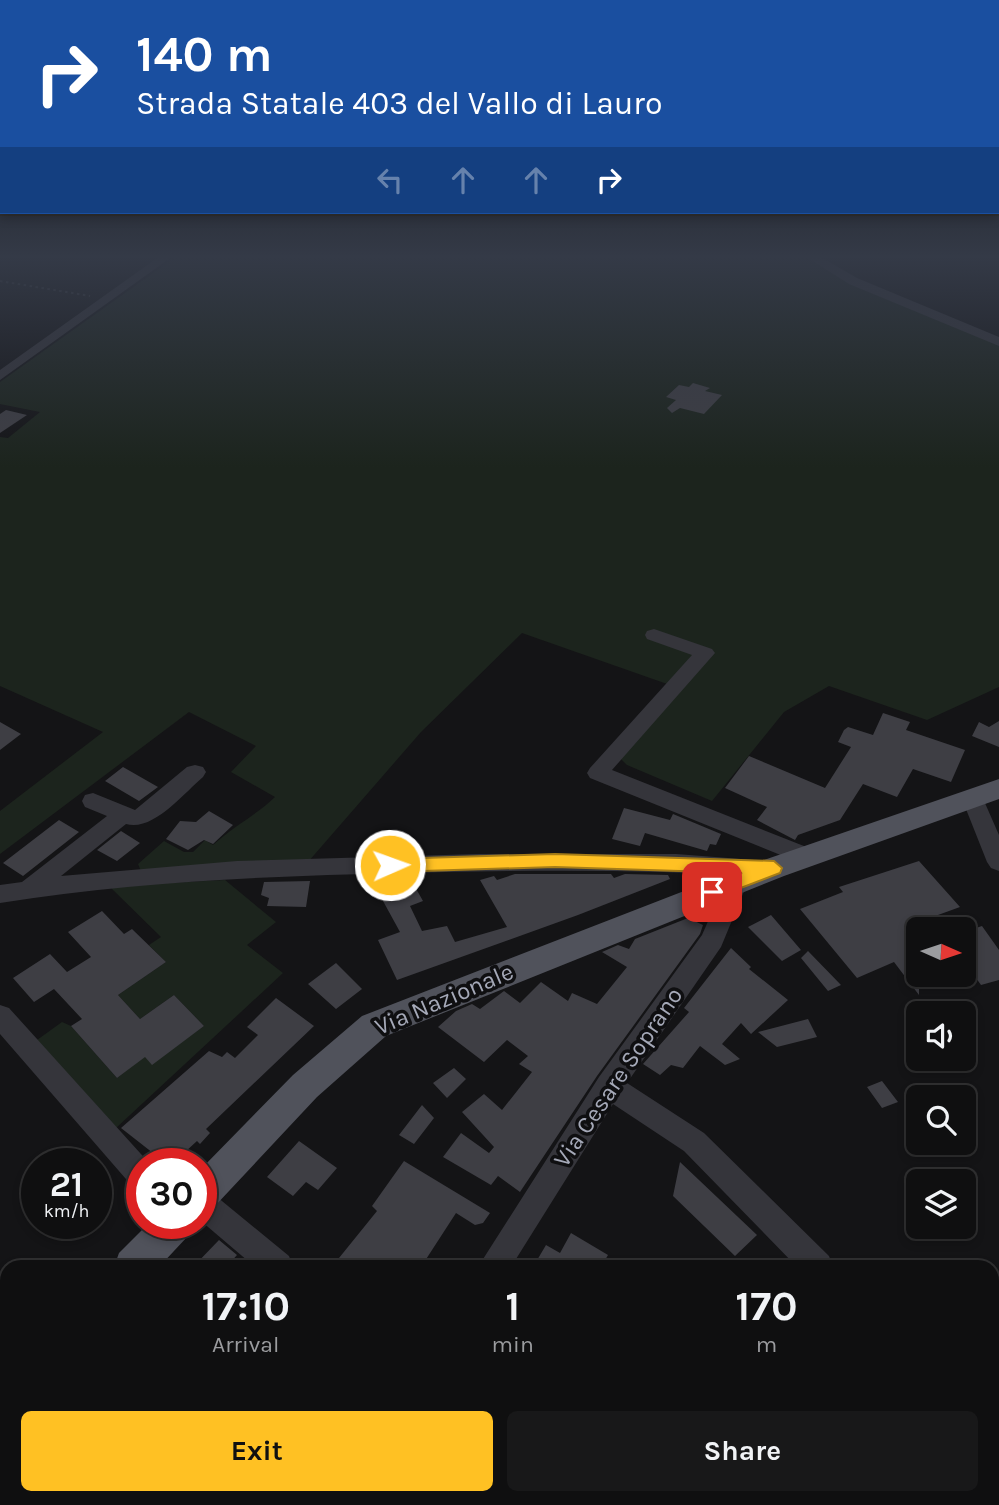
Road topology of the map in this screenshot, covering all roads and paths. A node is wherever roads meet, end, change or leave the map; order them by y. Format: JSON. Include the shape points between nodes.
{"nodes":[{"id":1,"x":69,"y":326,"type":"edge"},
{"id":2,"x":961,"y":326,"type":"edge"},
{"id":3,"x":999,"y":342,"type":"edge"},
{"id":4,"x":0,"y":376,"type":"edge"},
{"id":5,"x":654,"y":635,"type":"dead end"},
{"id":6,"x":195,"y":772,"type":"dead end"},
{"id":7,"x":986,"y":794,"type":"edge"},
{"id":8,"x":93,"y":801,"type":"dead end"},
{"id":9,"x":125,"y":813,"type":"junction"},
{"id":10,"x":806,"y":856,"type":"junction"},
{"id":11,"x":999,"y":862,"type":"edge"},
{"id":12,"x":774,"y":868,"type":"junction"},
{"id":13,"x":735,"y":884,"type":"junction"},
{"id":14,"x":28,"y":889,"type":"junction"},
{"id":15,"x":0,"y":894,"type":"edge"},
{"id":16,"x":620,"y":927,"type":"joint"},
{"id":17,"x":2,"y":1023,"type":"edge"},
{"id":18,"x":609,"y":1086,"type":"junction"},
{"id":19,"x":126,"y":1159,"type":"edge"},
{"id":20,"x":217,"y":1178,"type":"edge"},
{"id":21,"x":217,"y":1216,"type":"edge"},
{"id":22,"x":160,"y":1239,"type":"edge"},
{"id":23,"x":140,"y":1260,"type":"edge"},
{"id":24,"x":270,"y":1260,"type":"edge"},
{"id":25,"x":497,"y":1260,"type":"edge"},
{"id":26,"x":811,"y":1260,"type":"edge"}],
"edges":[{"from":1,"to":4,"type":"street"},
{"from":2,"to":3,"type":"street"},
{"from":5,"to":10,"type":"street","via":[[705,653],[598,773]]},
{"from":6,"to":9,"type":"street","via":[[144,815],[134,818]]},
{"from":7,"to":10,"type":"main road"},
{"from":7,"to":11,"type":"street"},
{"from":8,"to":9,"type":"street"},
{"from":9,"to":14,"type":"street"},
{"from":10,"to":12,"type":"main road"},
{"from":12,"to":13,"type":"main road"},
{"from":12,"to":14,"type":"street","via":[[542,861],[131,876]]},
{"from":13,"to":16,"type":"main road"},
{"from":13,"to":18,"type":"street","name":"Via Cesare Soprano","via":[[712,940]]},
{"from":14,"to":15,"type":"street"},
{"from":16,"to":20,"type":"main road","name":"Via Nazionale","via":[[374,1026],[305,1086]]},
{"from":17,"to":19,"type":"street"},
{"from":18,"to":25,"type":"street","name":"Via Cesare Soprano"},
{"from":18,"to":26,"type":"street","via":[[694,1142]]},
{"from":21,"to":24,"type":"street"},
{"from":22,"to":23,"type":"main road"}]}
